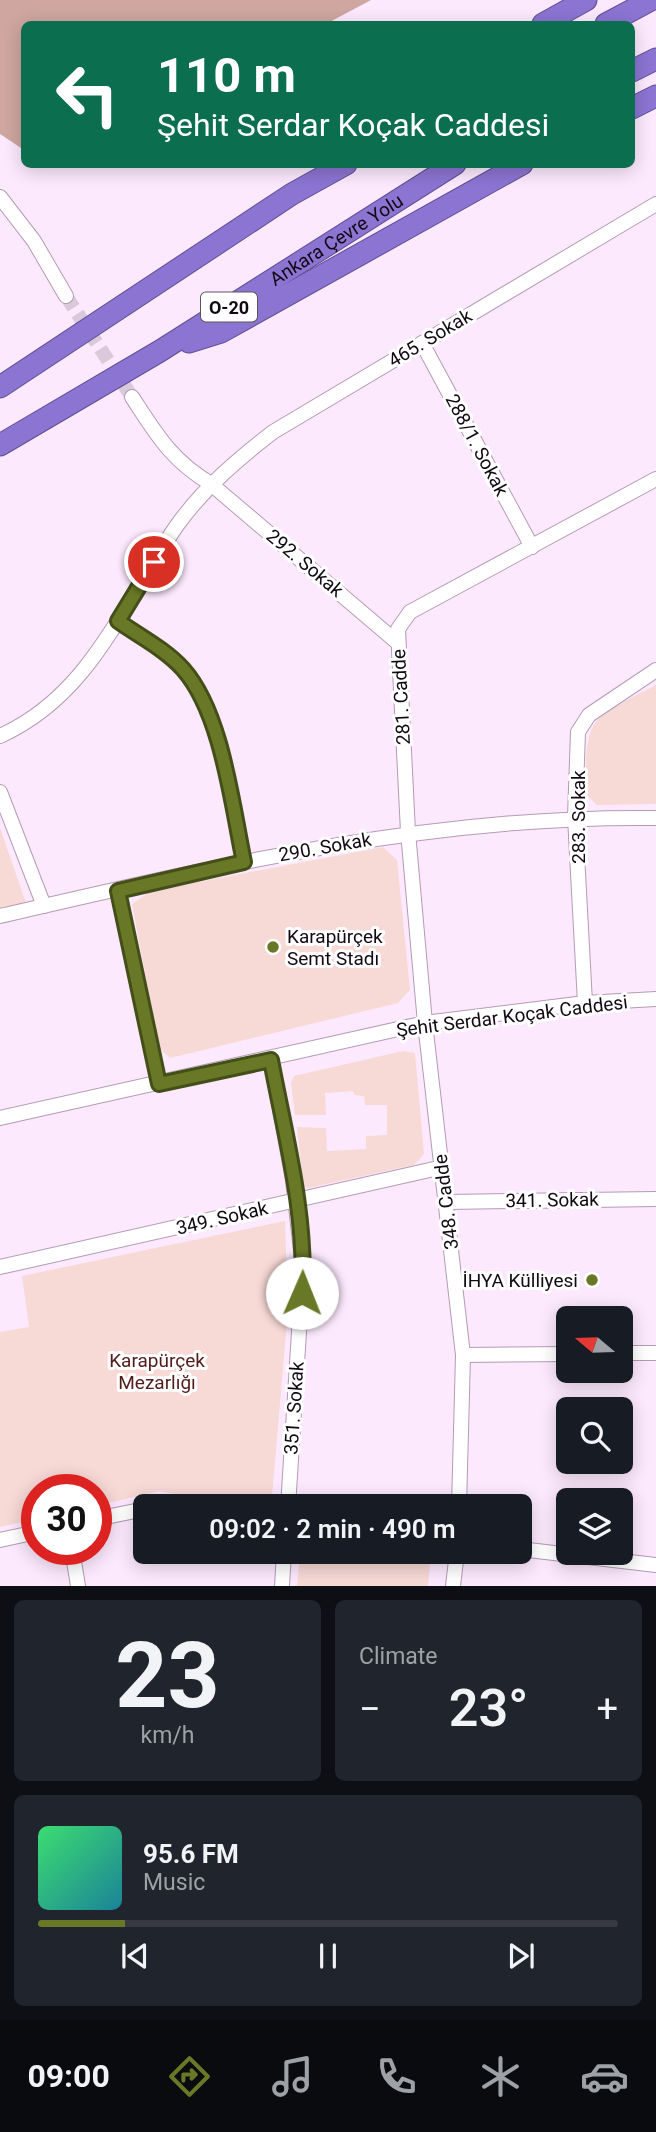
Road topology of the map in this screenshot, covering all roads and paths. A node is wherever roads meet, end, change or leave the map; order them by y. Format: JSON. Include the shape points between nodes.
{"nodes":[{"id":1,"x":586,"y":0,"type":"edge"},
{"id":2,"x":652,"y":0,"type":"edge"},
{"id":3,"x":548,"y":21,"type":"edge"},
{"id":4,"x":612,"y":21,"type":"edge"},
{"id":5,"x":656,"y":59,"type":"edge"},
{"id":6,"x":635,"y":70,"type":"edge"},
{"id":7,"x":656,"y":96,"type":"edge"},
{"id":8,"x":635,"y":106,"type":"edge"},
{"id":9,"x":323,"y":168,"type":"edge"},
{"id":10,"x":339,"y":168,"type":"edge"},
{"id":11,"x":449,"y":168,"type":"edge"},
{"id":12,"x":515,"y":168,"type":"edge"},
{"id":13,"x":292,"y":194,"type":"junction"},
{"id":14,"x":0,"y":197,"type":"edge"},
{"id":15,"x":656,"y":204,"type":"edge"},
{"id":16,"x":66,"y":296,"type":"tunnel mouth"},
{"id":17,"x":422,"y":342,"type":"junction"},
{"id":18,"x":160,"y":351,"type":"junction"},
{"id":19,"x":0,"y":387,"type":"edge"},
{"id":20,"x":132,"y":397,"type":"tunnel mouth"},
{"id":21,"x":0,"y":445,"type":"edge"},
{"id":22,"x":656,"y":478,"type":"edge"},
{"id":23,"x":211,"y":484,"type":"junction"},
{"id":24,"x":532,"y":547,"type":"junction"},
{"id":25,"x":118,"y":621,"type":"junction"},
{"id":26,"x":398,"y":643,"type":"junction"},
{"id":27,"x":656,"y":670,"type":"edge"},
{"id":28,"x":0,"y":736,"type":"edge"},
{"id":29,"x":0,"y":792,"type":"edge"},
{"id":30,"x":575,"y":817,"type":"junction"},
{"id":31,"x":656,"y":818,"type":"edge"},
{"id":32,"x":408,"y":832,"type":"junction"},
{"id":33,"x":244,"y":862,"type":"junction"},
{"id":34,"x":118,"y":891,"type":"junction"},
{"id":35,"x":44,"y":906,"type":"junction"},
{"id":36,"x":0,"y":916,"type":"edge"},
{"id":37,"x":656,"y":999,"type":"edge"},
{"id":38,"x":585,"y":1003,"type":"junction"},
{"id":39,"x":425,"y":1023,"type":"junction"},
{"id":40,"x":271,"y":1060,"type":"junction"},
{"id":41,"x":159,"y":1084,"type":"junction"},
{"id":42,"x":0,"y":1118,"type":"edge"},
{"id":43,"x":443,"y":1167,"type":"junction"},
{"id":44,"x":656,"y":1199,"type":"edge"},
{"id":45,"x":295,"y":1201,"type":"junction"},
{"id":46,"x":447,"y":1202,"type":"junction"},
{"id":47,"x":0,"y":1267,"type":"edge"},
{"id":48,"x":634,"y":1353,"type":"edge"},
{"id":49,"x":656,"y":1353,"type":"edge"},
{"id":50,"x":556,"y":1354,"type":"edge"},
{"id":51,"x":463,"y":1355,"type":"junction"},
{"id":52,"x":289,"y":1494,"type":"edge"},
{"id":53,"x":459,"y":1494,"type":"edge"},
{"id":54,"x":133,"y":1511,"type":"edge"},
{"id":55,"x":112,"y":1516,"type":"edge"},
{"id":56,"x":21,"y":1535,"type":"edge"},
{"id":57,"x":0,"y":1540,"type":"edge"},
{"id":58,"x":532,"y":1550,"type":"edge"},
{"id":59,"x":283,"y":1564,"type":"edge"},
{"id":60,"x":456,"y":1564,"type":"edge"},
{"id":61,"x":75,"y":1565,"type":"edge"},
{"id":62,"x":656,"y":1565,"type":"edge"},
{"id":63,"x":78,"y":1586,"type":"edge"},
{"id":64,"x":282,"y":1586,"type":"edge"},
{"id":65,"x":453,"y":1586,"type":"edge"}],
"edges":[{"from":1,"to":3,"type":"highway"},
{"from":2,"to":4,"type":"highway"},
{"from":5,"to":6,"type":"highway"},
{"from":7,"to":8,"type":"highway"},
{"from":9,"to":13,"type":"highway"},
{"from":10,"to":13,"type":"highway"},
{"from":11,"to":18,"type":"highway","name":"Ankara Çevre Yolu","number":"O-20"},
{"from":12,"to":18,"type":"highway","via":[[221,331]]},
{"from":13,"to":19,"type":"highway"},
{"from":14,"to":16,"type":"street","via":[[34,241]]},
{"from":15,"to":17,"type":"street","name":"465. Sokak"},
{"from":17,"to":23,"type":"street","name":"465. Sokak","via":[[273,432]]},
{"from":17,"to":24,"type":"street","name":"288/1. Sokak"},
{"from":18,"to":21,"type":"highway","name":"Ankara Çevre Yolu","number":"O-20"},
{"from":20,"to":23,"type":"street","name":"292. Sokak","via":[[172,455]]},
{"from":22,"to":24,"type":"street","name":"281. Cadde"},
{"from":23,"to":25,"type":"street","name":"465. Sokak","via":[[178,523]]},
{"from":23,"to":26,"type":"street","name":"292. Sokak"},
{"from":24,"to":26,"type":"street","name":"281. Cadde","via":[[410,612],[398,629]]},
{"from":25,"to":28,"type":"street","name":"465. Sokak","via":[[53,705]]},
{"from":25,"to":33,"type":"street","via":[[168,656],[196,687],[217,741]]},
{"from":26,"to":32,"type":"street","name":"281. Cadde"},
{"from":27,"to":30,"type":"street","name":"283. Sokak","via":[[589,715],[578,732]]},
{"from":29,"to":35,"type":"street"},
{"from":30,"to":31,"type":"street","name":"290. Sokak"},
{"from":30,"to":32,"type":"street","name":"290. Sokak"},
{"from":30,"to":38,"type":"street","name":"283. Sokak"},
{"from":32,"to":33,"type":"street","name":"290. Sokak"},
{"from":32,"to":39,"type":"street","name":"281. Cadde"},
{"from":33,"to":34,"type":"street","name":"290. Sokak"},
{"from":34,"to":35,"type":"street","name":"290. Sokak"},
{"from":34,"to":41,"type":"street"},
{"from":35,"to":36,"type":"street","name":"290. Sokak"},
{"from":37,"to":38,"type":"street","name":"Şehit Serdar Koçak Caddesi"},
{"from":38,"to":39,"type":"street","name":"Şehit Serdar Koçak Caddesi"},
{"from":39,"to":40,"type":"street","name":"Şehit Serdar Koçak Caddesi"},
{"from":39,"to":43,"type":"street","name":"348. Cadde"},
{"from":40,"to":41,"type":"street","name":"Şehit Serdar Koçak Caddesi"},
{"from":40,"to":45,"type":"street","name":"351. Sokak"},
{"from":41,"to":42,"type":"street","name":"Şehit Serdar Koçak Caddesi"},
{"from":43,"to":45,"type":"street","name":"349. Sokak"},
{"from":43,"to":46,"type":"street","name":"348. Cadde"},
{"from":44,"to":46,"type":"street","name":"341. Sokak"},
{"from":45,"to":47,"type":"street","name":"349. Sokak"},
{"from":45,"to":52,"type":"street","name":"351. Sokak","via":[[303,1268]]},
{"from":46,"to":51,"type":"street","name":"348. Cadde"},
{"from":48,"to":49,"type":"street"},
{"from":50,"to":51,"type":"street"},
{"from":51,"to":53,"type":"street","name":"348. Cadde"},
{"from":54,"to":55,"type":"street"},
{"from":56,"to":57,"type":"street"},
{"from":58,"to":62,"type":"street"},
{"from":59,"to":64,"type":"street"},
{"from":60,"to":65,"type":"street"},
{"from":61,"to":63,"type":"street"}]}
